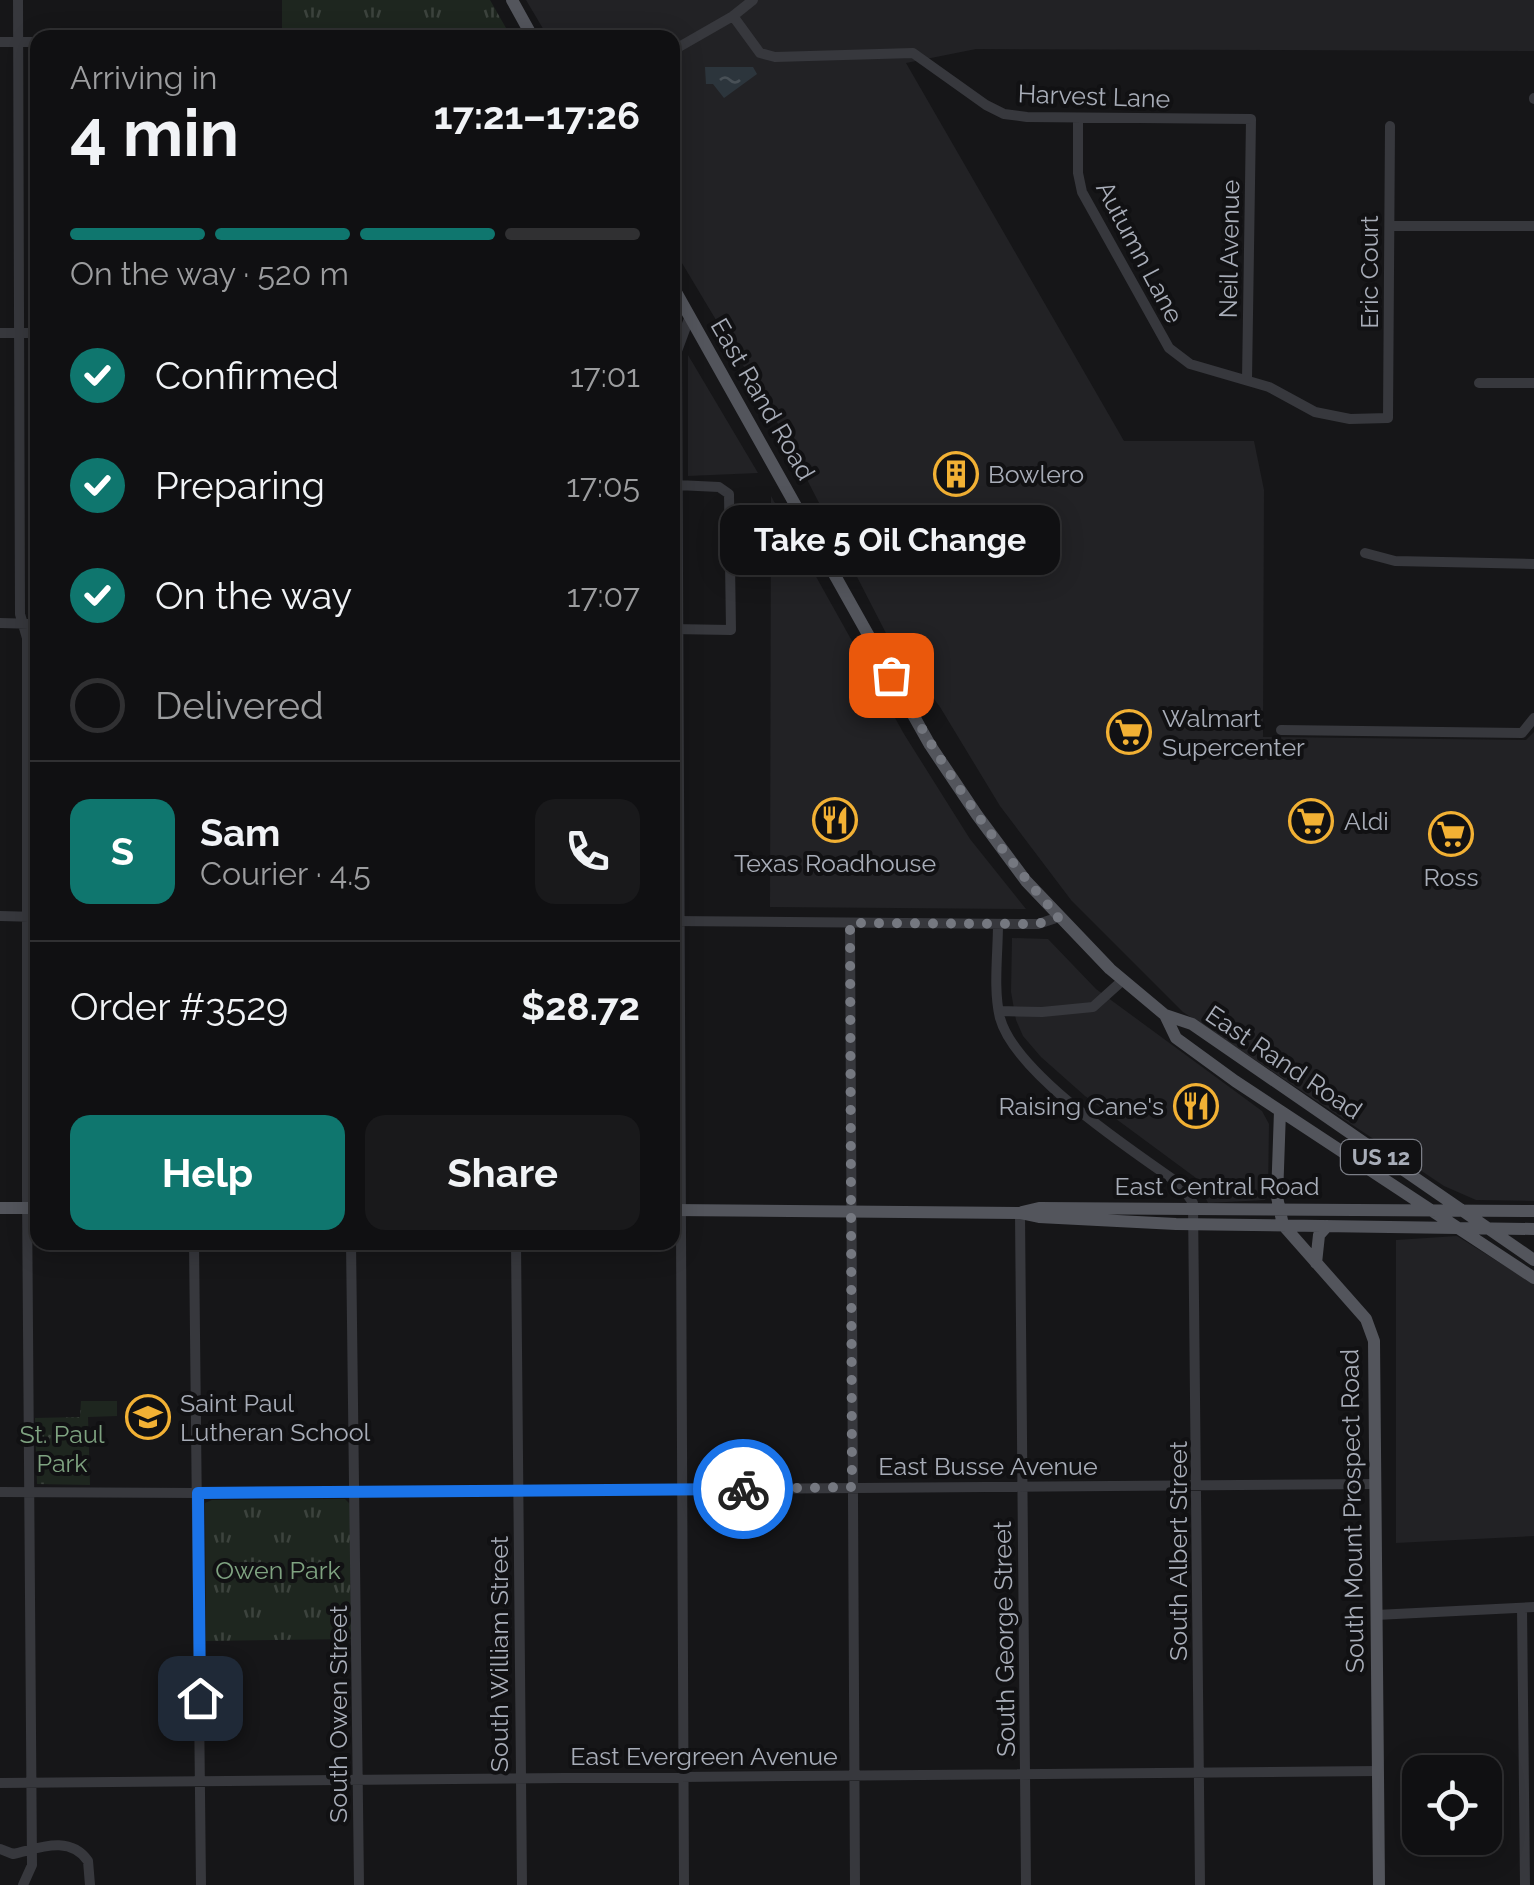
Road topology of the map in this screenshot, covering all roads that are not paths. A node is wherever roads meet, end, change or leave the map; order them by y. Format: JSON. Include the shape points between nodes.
{"nodes":[{"id":1,"x":18,"y":0,"type":"edge"},
{"id":2,"x":512,"y":0,"type":"edge"},
{"id":3,"x":753,"y":0,"type":"edge"},
{"id":4,"x":732,"y":16,"type":"junction"},
{"id":5,"x":529,"y":30,"type":"edge"},
{"id":6,"x":0,"y":42,"type":"edge"},
{"id":7,"x":18,"y":42,"type":"junction"},
{"id":8,"x":30,"y":42,"type":"edge"},
{"id":9,"x":680,"y":46,"type":"edge"},
{"id":10,"x":1078,"y":119,"type":"junction"},
{"id":11,"x":1251,"y":119,"type":"joint"},
{"id":12,"x":1390,"y":126,"type":"dead end"},
{"id":13,"x":1390,"y":226,"type":"junction"},
{"id":14,"x":1534,"y":226,"type":"edge"},
{"id":15,"x":680,"y":299,"type":"edge"},
{"id":16,"x":690,"y":316,"type":"junction"},
{"id":17,"x":0,"y":332,"type":"edge"},
{"id":18,"x":18,"y":333,"type":"junction"},
{"id":19,"x":30,"y":333,"type":"edge"},
{"id":20,"x":680,"y":343,"type":"edge"},
{"id":21,"x":1247,"y":380,"type":"junction"},
{"id":22,"x":1479,"y":382,"type":"dead end"},
{"id":23,"x":1534,"y":382,"type":"edge"},
{"id":24,"x":1388,"y":418,"type":"joint"},
{"id":25,"x":680,"y":485,"type":"edge"},
{"id":26,"x":1365,"y":553,"type":"dead end"},
{"id":27,"x":1534,"y":564,"type":"edge"},
{"id":28,"x":0,"y":623,"type":"edge"},
{"id":29,"x":21,"y":623,"type":"junction"},
{"id":30,"x":30,"y":624,"type":"edge"},
{"id":31,"x":680,"y":629,"type":"edge"},
{"id":32,"x":1534,"y":718,"type":"edge"},
{"id":33,"x":1281,"y":730,"type":"dead end"},
{"id":34,"x":30,"y":778,"type":"edge"},
{"id":35,"x":0,"y":916,"type":"edge"},
{"id":36,"x":30,"y":917,"type":"edge"},
{"id":37,"x":1059,"y":917,"type":"junction"},
{"id":38,"x":680,"y":921,"type":"edge"},
{"id":39,"x":850,"y":923,"type":"junction"},
{"id":40,"x":998,"y":924,"type":"junction"},
{"id":41,"x":1122,"y":980,"type":"junction"},
{"id":42,"x":999,"y":1011,"type":"junction"},
{"id":43,"x":1165,"y":1015,"type":"junction"},
{"id":44,"x":1280,"y":1110,"type":"junction"},
{"id":45,"x":0,"y":1208,"type":"edge"},
{"id":46,"x":30,"y":1208,"type":"edge"},
{"id":47,"x":1278,"y":1209,"type":"junction"},
{"id":48,"x":680,"y":1210,"type":"edge"},
{"id":49,"x":1432,"y":1210,"type":"junction"},
{"id":50,"x":1458,"y":1210,"type":"junction"},
{"id":51,"x":1534,"y":1211,"type":"edge"},
{"id":52,"x":850,"y":1212,"type":"junction"},
{"id":53,"x":1020,"y":1213,"type":"junction"},
{"id":54,"x":1195,"y":1216,"type":"junction"},
{"id":55,"x":1283,"y":1226,"type":"junction"},
{"id":56,"x":1327,"y":1226,"type":"junction"},
{"id":57,"x":1459,"y":1228,"type":"junction"},
{"id":58,"x":1486,"y":1228,"type":"junction"},
{"id":59,"x":1534,"y":1229,"type":"edge"},
{"id":60,"x":32,"y":1250,"type":"edge"},
{"id":61,"x":194,"y":1250,"type":"edge"},
{"id":62,"x":352,"y":1250,"type":"edge"},
{"id":63,"x":516,"y":1250,"type":"edge"},
{"id":64,"x":677,"y":1250,"type":"edge"},
{"id":65,"x":1534,"y":1260,"type":"edge"},
{"id":66,"x":1316,"y":1263,"type":"junction"},
{"id":67,"x":1534,"y":1278,"type":"edge"},
{"id":68,"x":1376,"y":1484,"type":"junction"},
{"id":69,"x":1022,"y":1486,"type":"junction"},
{"id":70,"x":1198,"y":1486,"type":"junction"},
{"id":71,"x":852,"y":1487,"type":"junction"},
{"id":72,"x":682,"y":1490,"type":"junction"},
{"id":73,"x":356,"y":1491,"type":"junction"},
{"id":74,"x":518,"y":1491,"type":"junction"},
{"id":75,"x":0,"y":1492,"type":"edge"},
{"id":76,"x":30,"y":1492,"type":"junction"},
{"id":77,"x":198,"y":1493,"type":"junction"},
{"id":78,"x":1528,"y":1608,"type":"edge"},
{"id":79,"x":1376,"y":1615,"type":"junction"},
{"id":80,"x":1378,"y":1771,"type":"junction"},
{"id":81,"x":1200,"y":1772,"type":"junction"},
{"id":82,"x":1025,"y":1773,"type":"junction"},
{"id":83,"x":854,"y":1775,"type":"junction"},
{"id":84,"x":683,"y":1776,"type":"junction"},
{"id":85,"x":520,"y":1777,"type":"junction"},
{"id":86,"x":358,"y":1778,"type":"junction"},
{"id":87,"x":200,"y":1780,"type":"junction"},
{"id":88,"x":0,"y":1783,"type":"edge"},
{"id":89,"x":31,"y":1783,"type":"junction"},
{"id":90,"x":31,"y":1846,"type":"junction"},
{"id":91,"x":0,"y":1849,"type":"edge"},
{"id":92,"x":23,"y":1885,"type":"edge"},
{"id":93,"x":90,"y":1885,"type":"edge"},
{"id":94,"x":201,"y":1885,"type":"edge"},
{"id":95,"x":359,"y":1885,"type":"edge"},
{"id":96,"x":522,"y":1885,"type":"edge"},
{"id":97,"x":684,"y":1885,"type":"edge"},
{"id":98,"x":854,"y":1885,"type":"edge"},
{"id":99,"x":1026,"y":1885,"type":"edge"},
{"id":100,"x":1200,"y":1885,"type":"edge"},
{"id":101,"x":1379,"y":1885,"type":"edge"},
{"id":102,"x":1525,"y":1885,"type":"edge"}],
"edges":[{"from":1,"to":7,"type":"street"},
{"from":2,"to":5,"type":"main road"},
{"from":3,"to":4,"type":"street"},
{"from":4,"to":9,"type":"street"},
{"from":4,"to":10,"type":"street","name":"Harvest Lane","via":[[760,53],[913,54],[1004,114]]},
{"from":6,"to":7,"type":"street"},
{"from":7,"to":8,"type":"street"},
{"from":7,"to":18,"type":"street"},
{"from":10,"to":11,"type":"street","name":"Harvest Lane"},
{"from":10,"to":21,"type":"street","name":"Autumn Lane","via":[[1082,192],[1157,330],[1190,364]]},
{"from":11,"to":21,"type":"street","name":"Neil Avenue"},
{"from":12,"to":13,"type":"street","name":"Eric Court"},
{"from":13,"to":14,"type":"street"},
{"from":13,"to":24,"type":"street","name":"Eric Court"},
{"from":15,"to":16,"type":"main road","name":"East Rand Road","number":"US 12"},
{"from":16,"to":20,"type":"street"},
{"from":16,"to":37,"type":"main road","name":"East Rand Road","number":"US 12","via":[[930,745],[1018,871]]},
{"from":17,"to":18,"type":"street"},
{"from":18,"to":19,"type":"street"},
{"from":18,"to":29,"type":"street"},
{"from":21,"to":24,"type":"street","name":"Autumn Lane","via":[[1315,412]]},
{"from":22,"to":23,"type":"street"},
{"from":25,"to":31,"type":"street","via":[[719,487],[729,494],[731,630]]},
{"from":26,"to":27,"type":"street"},
{"from":28,"to":29,"type":"street"},
{"from":29,"to":30,"type":"street"},
{"from":29,"to":34,"type":"street","via":[[28,638]]},
{"from":32,"to":33,"type":"street","via":[[1522,733]]},
{"from":35,"to":36,"type":"street"},
{"from":37,"to":40,"type":"street"},
{"from":37,"to":41,"type":"main road","name":"East Rand Road","number":"US 12"},
{"from":38,"to":39,"type":"street"},
{"from":39,"to":40,"type":"street"},
{"from":39,"to":52,"type":"street"},
{"from":40,"to":42,"type":"street"},
{"from":41,"to":42,"type":"street","via":[[1093,1007]]},
{"from":41,"to":43,"type":"main road","name":"East Rand Road","number":"US 12"},
{"from":42,"to":54,"type":"street","via":[[1012,1044],[1036,1074],[1182,1185]]},
{"from":43,"to":44,"type":"main road","name":"East Rand Road","number":"US 12","via":[[1181,1041]]},
{"from":43,"to":50,"type":"main road","name":"East Rand Road","number":"US 12","via":[[1192,1024]]},
{"from":44,"to":47,"type":"main road","name":"South Mount Prospect Road"},
{"from":44,"to":49,"type":"main road","name":"East Rand Road","number":"US 12"},
{"from":45,"to":46,"type":"main road"},
{"from":47,"to":49,"type":"main road","name":"East Central Road"},
{"from":47,"to":54,"type":"main road","name":"East Central Road"},
{"from":47,"to":55,"type":"main road","name":"South Mount Prospect Road"},
{"from":48,"to":52,"type":"main road","name":"East Central Road"},
{"from":49,"to":50,"type":"main road","name":"East Central Road"},
{"from":49,"to":57,"type":"main road","name":"East Rand Road","number":"US 12"},
{"from":50,"to":51,"type":"main road","name":"East Central Road"},
{"from":50,"to":58,"type":"main road","name":"East Rand Road","number":"US 12"},
{"from":52,"to":53,"type":"main road","name":"East Central Road"},
{"from":52,"to":71,"type":"street"},
{"from":53,"to":54,"type":"main road","name":"East Central Road"},
{"from":53,"to":69,"type":"street","name":"South George Street"},
{"from":54,"to":55,"type":"main road","name":"East Central Road"},
{"from":54,"to":70,"type":"street","name":"South Albert Street"},
{"from":55,"to":56,"type":"main road","name":"East Central Road"},
{"from":55,"to":66,"type":"main road","name":"South Mount Prospect Road"},
{"from":56,"to":57,"type":"main road","name":"East Central Road"},
{"from":56,"to":66,"type":"main road","via":[[1319,1234]]},
{"from":57,"to":58,"type":"main road","name":"East Central Road"},
{"from":57,"to":67,"type":"main road","number":"US 12"},
{"from":58,"to":59,"type":"main road","name":"East Central Road"},
{"from":58,"to":65,"type":"main road","number":"US 12"},
{"from":60,"to":76,"type":"street"},
{"from":61,"to":77,"type":"street"},
{"from":62,"to":73,"type":"street","name":"South Owen Street"},
{"from":63,"to":74,"type":"street","name":"South William Street"},
{"from":64,"to":72,"type":"street"},
{"from":66,"to":68,"type":"main road","name":"South Mount Prospect Road","via":[[1371,1328]]},
{"from":68,"to":70,"type":"street","name":"East Busse Avenue"},
{"from":68,"to":79,"type":"main road","name":"South Mount Prospect Road"},
{"from":69,"to":70,"type":"street","name":"East Busse Avenue"},
{"from":69,"to":71,"type":"street","name":"East Busse Avenue"},
{"from":69,"to":82,"type":"street","name":"South George Street"},
{"from":70,"to":81,"type":"street","name":"South Albert Street"},
{"from":71,"to":72,"type":"street","name":"East Busse Avenue"},
{"from":71,"to":83,"type":"street"},
{"from":72,"to":74,"type":"street","name":"East Busse Avenue"},
{"from":72,"to":84,"type":"street"},
{"from":73,"to":74,"type":"street","name":"East Busse Avenue"},
{"from":73,"to":77,"type":"street","name":"East Busse Avenue"},
{"from":73,"to":86,"type":"street","name":"South Owen Street"},
{"from":74,"to":85,"type":"street","name":"South William Street"},
{"from":75,"to":76,"type":"street","name":"East Busse Avenue"},
{"from":76,"to":77,"type":"street","name":"East Busse Avenue"},
{"from":76,"to":89,"type":"street"},
{"from":77,"to":87,"type":"street"},
{"from":78,"to":79,"type":"street"},
{"from":78,"to":102,"type":"street"},
{"from":79,"to":80,"type":"main road","name":"South Mount Prospect Road"},
{"from":80,"to":81,"type":"street","name":"East Evergreen Avenue"},
{"from":80,"to":101,"type":"main road","name":"South Mount Prospect Road"},
{"from":81,"to":82,"type":"street","name":"East Evergreen Avenue"},
{"from":81,"to":100,"type":"street","name":"South Albert Street"},
{"from":82,"to":83,"type":"street","name":"East Evergreen Avenue"},
{"from":82,"to":99,"type":"street","name":"South George Street"},
{"from":83,"to":84,"type":"street","name":"East Evergreen Avenue"},
{"from":83,"to":98,"type":"street"},
{"from":84,"to":85,"type":"street","name":"East Evergreen Avenue"},
{"from":84,"to":97,"type":"street"},
{"from":85,"to":86,"type":"street","name":"East Evergreen Avenue"},
{"from":85,"to":96,"type":"street","name":"South William Street"},
{"from":86,"to":87,"type":"street","name":"East Evergreen Avenue"},
{"from":86,"to":95,"type":"street","name":"South Owen Street"},
{"from":87,"to":89,"type":"street","name":"East Evergreen Avenue"},
{"from":87,"to":94,"type":"street"},
{"from":88,"to":89,"type":"street","name":"East Evergreen Avenue"},
{"from":89,"to":90,"type":"street"},
{"from":90,"to":91,"type":"street","via":[[13,1854]]},
{"from":90,"to":92,"type":"street"},
{"from":90,"to":93,"type":"street","via":[[58,1845],[84,1855]]}]}
